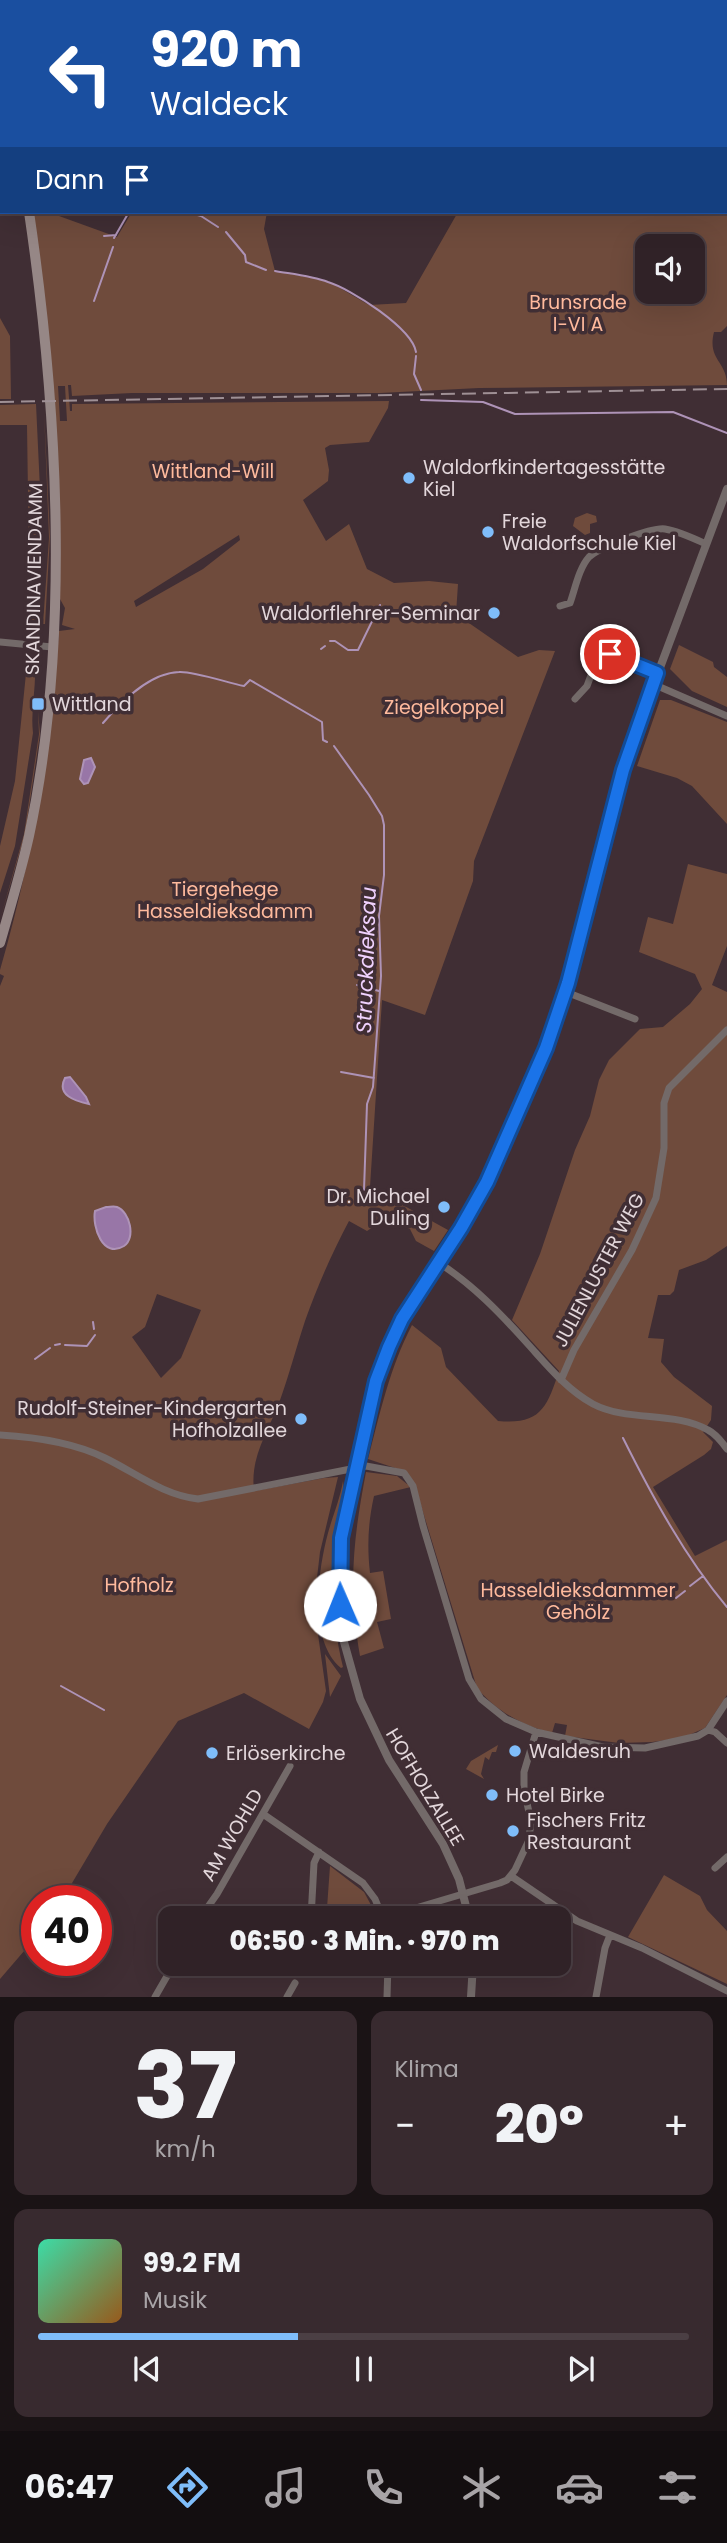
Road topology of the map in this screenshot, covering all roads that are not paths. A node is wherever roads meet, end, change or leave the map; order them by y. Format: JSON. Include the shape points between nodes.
{"nodes":[{"id":1,"x":29,"y":214,"type":"edge"},
{"id":2,"x":727,"y":489,"type":"edge"},
{"id":3,"x":706,"y":544,"type":"junction"},
{"id":4,"x":560,"y":606,"type":"dead end"},
{"id":5,"x":0,"y":642,"type":"edge"},
{"id":6,"x":52,"y":647,"type":"junction"},
{"id":7,"x":657,"y":673,"type":"junction"},
{"id":8,"x":653,"y":684,"type":"junction"},
{"id":9,"x":575,"y":699,"type":"dead end"},
{"id":10,"x":727,"y":716,"type":"edge"},
{"id":11,"x":0,"y":943,"type":"edge"},
{"id":12,"x":566,"y":992,"type":"junction"},
{"id":13,"x":635,"y":1019,"type":"dead end"},
{"id":14,"x":727,"y":1030,"type":"edge"},
{"id":15,"x":439,"y":1263,"type":"junction"},
{"id":16,"x":561,"y":1380,"type":"junction"},
{"id":17,"x":0,"y":1435,"type":"edge"},
{"id":18,"x":727,"y":1449,"type":"edge"},
{"id":19,"x":356,"y":1467,"type":"junction"},
{"id":20,"x":727,"y":1701,"type":"edge"},
{"id":21,"x":708,"y":1730,"type":"junction"},
{"id":22,"x":536,"y":1732,"type":"junction"},
{"id":23,"x":727,"y":1743,"type":"edge"},
{"id":24,"x":290,"y":1766,"type":"dead end"},
{"id":25,"x":263,"y":1814,"type":"junction"},
{"id":26,"x":319,"y":1852,"type":"junction"},
{"id":27,"x":726,"y":1858,"type":"edge"},
{"id":28,"x":715,"y":1868,"type":"dead end"},
{"id":29,"x":511,"y":1876,"type":"junction"},
{"id":30,"x":463,"y":1894,"type":"junction"},
{"id":31,"x":207,"y":1906,"type":"edge"},
{"id":32,"x":312,"y":1906,"type":"edge"},
{"id":33,"x":378,"y":1906,"type":"edge"},
{"id":34,"x":423,"y":1906,"type":"edge"},
{"id":35,"x":466,"y":1906,"type":"edge"},
{"id":36,"x":610,"y":1935,"type":"junction"},
{"id":37,"x":167,"y":1976,"type":"edge"},
{"id":38,"x":388,"y":1976,"type":"edge"},
{"id":39,"x":472,"y":1976,"type":"edge"},
{"id":40,"x":295,"y":1983,"type":"dead end"},
{"id":41,"x":727,"y":1991,"type":"edge"},
{"id":42,"x":155,"y":1997,"type":"edge"},
{"id":43,"x":287,"y":1997,"type":"edge"},
{"id":44,"x":387,"y":1997,"type":"edge"},
{"id":45,"x":471,"y":1997,"type":"edge"},
{"id":46,"x":596,"y":1997,"type":"edge"}],
"edges":[{"from":1,"to":6,"type":"main road","name":"SKANDINAVIENDAMM","via":[[49,392]]},
{"from":2,"to":3,"type":"street","name":"HOFHOLZALLEE"},
{"from":3,"to":4,"type":"street","via":[[658,528],[607,548],[588,559],[570,603]]},
{"from":3,"to":7,"type":"street","name":"HOFHOLZALLEE"},
{"from":5,"to":6,"type":"street"},
{"from":6,"to":11,"type":"main road","name":"SKANDINAVIENDAMM","via":[[38,786]]},
{"from":7,"to":8,"type":"street","name":"HOFHOLZALLEE"},
{"from":7,"to":9,"type":"street","via":[[600,651],[587,686]]},
{"from":8,"to":10,"type":"street"},
{"from":8,"to":12,"type":"street","name":"HOFHOLZALLEE","via":[[623,770]]},
{"from":12,"to":13,"type":"street"},
{"from":12,"to":15,"type":"street","name":"HOFHOLZALLEE","via":[[501,1154]]},
{"from":14,"to":16,"type":"street","name":"JULIENLUSTER WEG","via":[[669,1088],[656,1198]]},
{"from":15,"to":16,"type":"street","via":[[478,1292]]},
{"from":15,"to":19,"type":"street","name":"HOFHOLZALLEE","via":[[389,1347]]},
{"from":16,"to":18,"type":"street","via":[[590,1402],[613,1412],[708,1430]]},
{"from":17,"to":19,"type":"street","via":[[37,1438],[94,1453],[170,1493],[198,1499]]},
{"from":19,"to":22,"type":"street","via":[[372,1465],[408,1476],[471,1684],[497,1714]]},
{"from":19,"to":30,"type":"street","name":"HOFHOLZALLEE","via":[[340,1559],[344,1642],[369,1722],[443,1844]]},
{"from":20,"to":21,"type":"street"},
{"from":21,"to":22,"type":"street","via":[[634,1748],[603,1747]]},
{"from":21,"to":23,"type":"street"},
{"from":22,"to":29,"type":"street","via":[[524,1778],[531,1833]]},
{"from":24,"to":25,"type":"street","name":"AM WOHLD"},
{"from":25,"to":26,"type":"street"},
{"from":25,"to":31,"type":"street","name":"AM WOHLD"},
{"from":26,"to":32,"type":"street"},
{"from":26,"to":33,"type":"street","via":[[368,1888]]},
{"from":27,"to":28,"type":"street"},
{"from":29,"to":30,"type":"street"},
{"from":29,"to":36,"type":"street","via":[[577,1921]]},
{"from":30,"to":34,"type":"street"},
{"from":30,"to":35,"type":"street","name":"HOFHOLZALLEE"},
{"from":36,"to":41,"type":"street"},
{"from":36,"to":46,"type":"street"},
{"from":37,"to":42,"type":"street"},
{"from":38,"to":44,"type":"street"},
{"from":39,"to":45,"type":"street"},
{"from":40,"to":43,"type":"street"}]}
